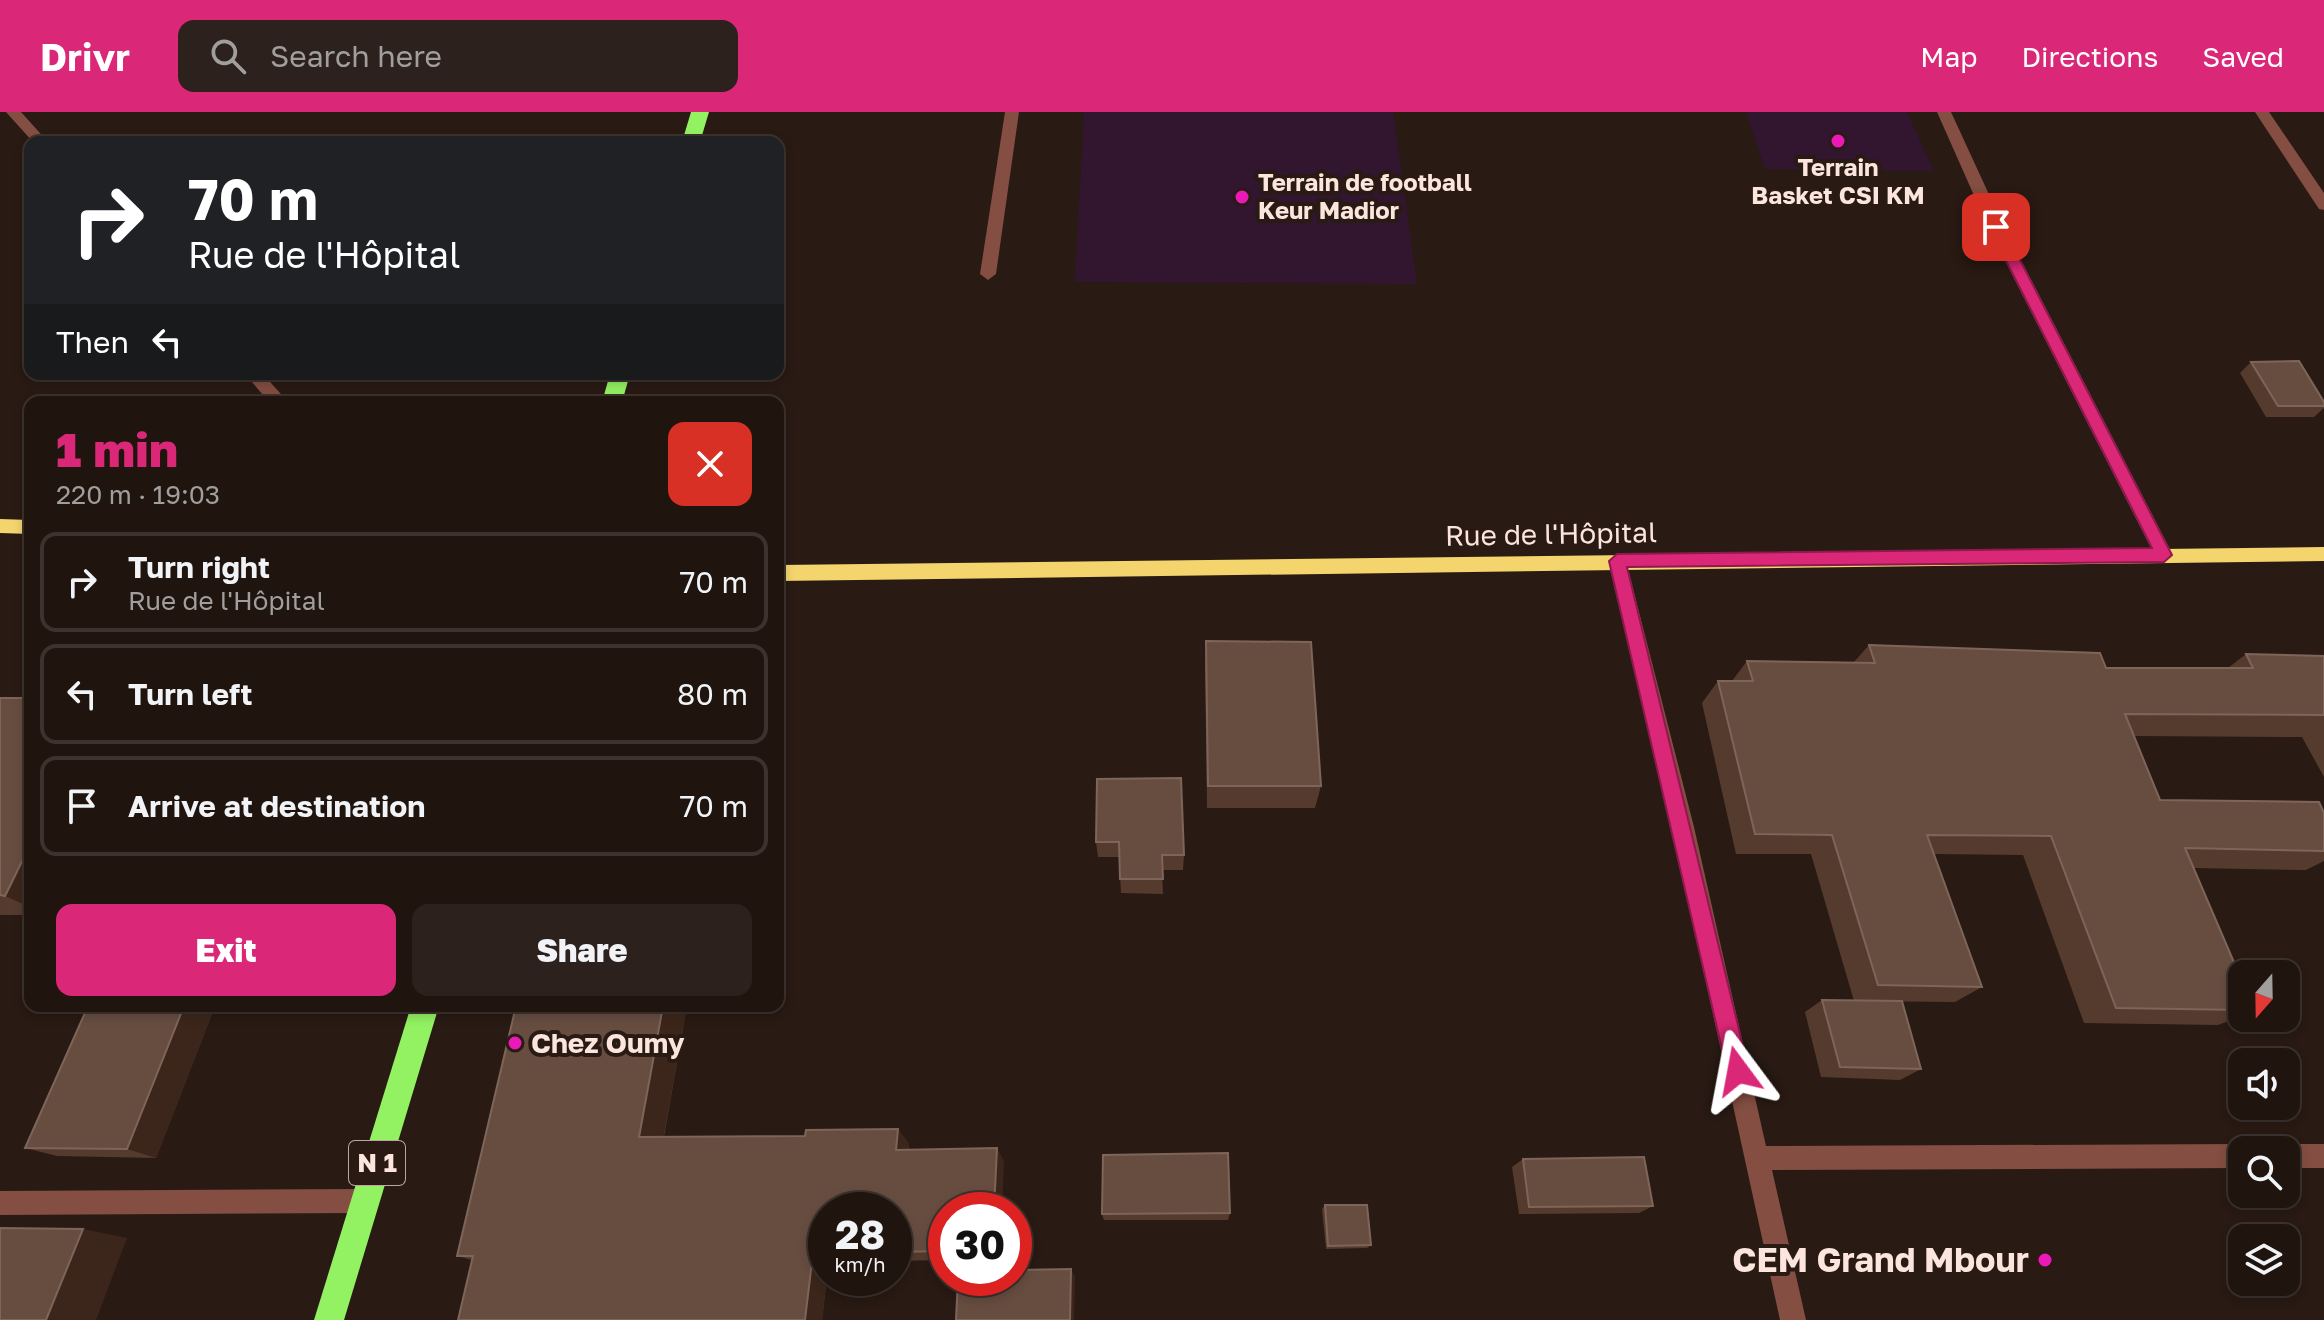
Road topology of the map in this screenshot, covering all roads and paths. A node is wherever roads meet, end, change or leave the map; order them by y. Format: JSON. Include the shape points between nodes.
{"nodes":[{"id":1,"x":13,"y":112,"type":"edge"},
{"id":2,"x":700,"y":112,"type":"edge"},
{"id":3,"x":1012,"y":112,"type":"edge"},
{"id":4,"x":1944,"y":112,"type":"edge"},
{"id":5,"x":2262,"y":112,"type":"edge"},
{"id":6,"x":35,"y":136,"type":"edge"},
{"id":7,"x":693,"y":136,"type":"edge"},
{"id":8,"x":2324,"y":205,"type":"edge"},
{"id":9,"x":988,"y":274,"type":"dead end"},
{"id":10,"x":259,"y":380,"type":"edge"},
{"id":11,"x":273,"y":396,"type":"edge"},
{"id":12,"x":0,"y":526,"type":"edge"},
{"id":13,"x":24,"y":527,"type":"edge"},
{"id":14,"x":2324,"y":554,"type":"edge"},
{"id":15,"x":2164,"y":555,"type":"junction"},
{"id":16,"x":1617,"y":561,"type":"junction"},
{"id":17,"x":784,"y":573,"type":"edge"},
{"id":18,"x":423,"y":1012,"type":"edge"},
{"id":19,"x":2228,"y":1156,"type":"edge"},
{"id":20,"x":2300,"y":1156,"type":"edge"},
{"id":21,"x":2324,"y":1156,"type":"edge"},
{"id":22,"x":1757,"y":1158,"type":"junction"},
{"id":23,"x":365,"y":1201,"type":"junction"},
{"id":24,"x":0,"y":1203,"type":"edge"},
{"id":25,"x":329,"y":1320,"type":"edge"},
{"id":26,"x":1793,"y":1320,"type":"edge"}],
"edges":[{"from":1,"to":6,"type":"street"},
{"from":2,"to":7,"type":"highway"},
{"from":3,"to":9,"type":"street"},
{"from":4,"to":15,"type":"street","via":[[1996,227]]},
{"from":5,"to":8,"type":"street"},
{"from":10,"to":11,"type":"street"},
{"from":12,"to":13,"type":"main road"},
{"from":14,"to":15,"type":"main road","name":"Rue de l'Hôpital"},
{"from":15,"to":16,"type":"main road","name":"Rue de l'Hôpital"},
{"from":16,"to":17,"type":"main road","name":"Rue de l'Hôpital"},
{"from":16,"to":22,"type":"street"},
{"from":18,"to":23,"type":"highway","number":"N 1"},
{"from":19,"to":22,"type":"street"},
{"from":20,"to":21,"type":"street"},
{"from":22,"to":26,"type":"street"},
{"from":23,"to":24,"type":"street"},
{"from":23,"to":25,"type":"highway","number":"N 1"}]}
